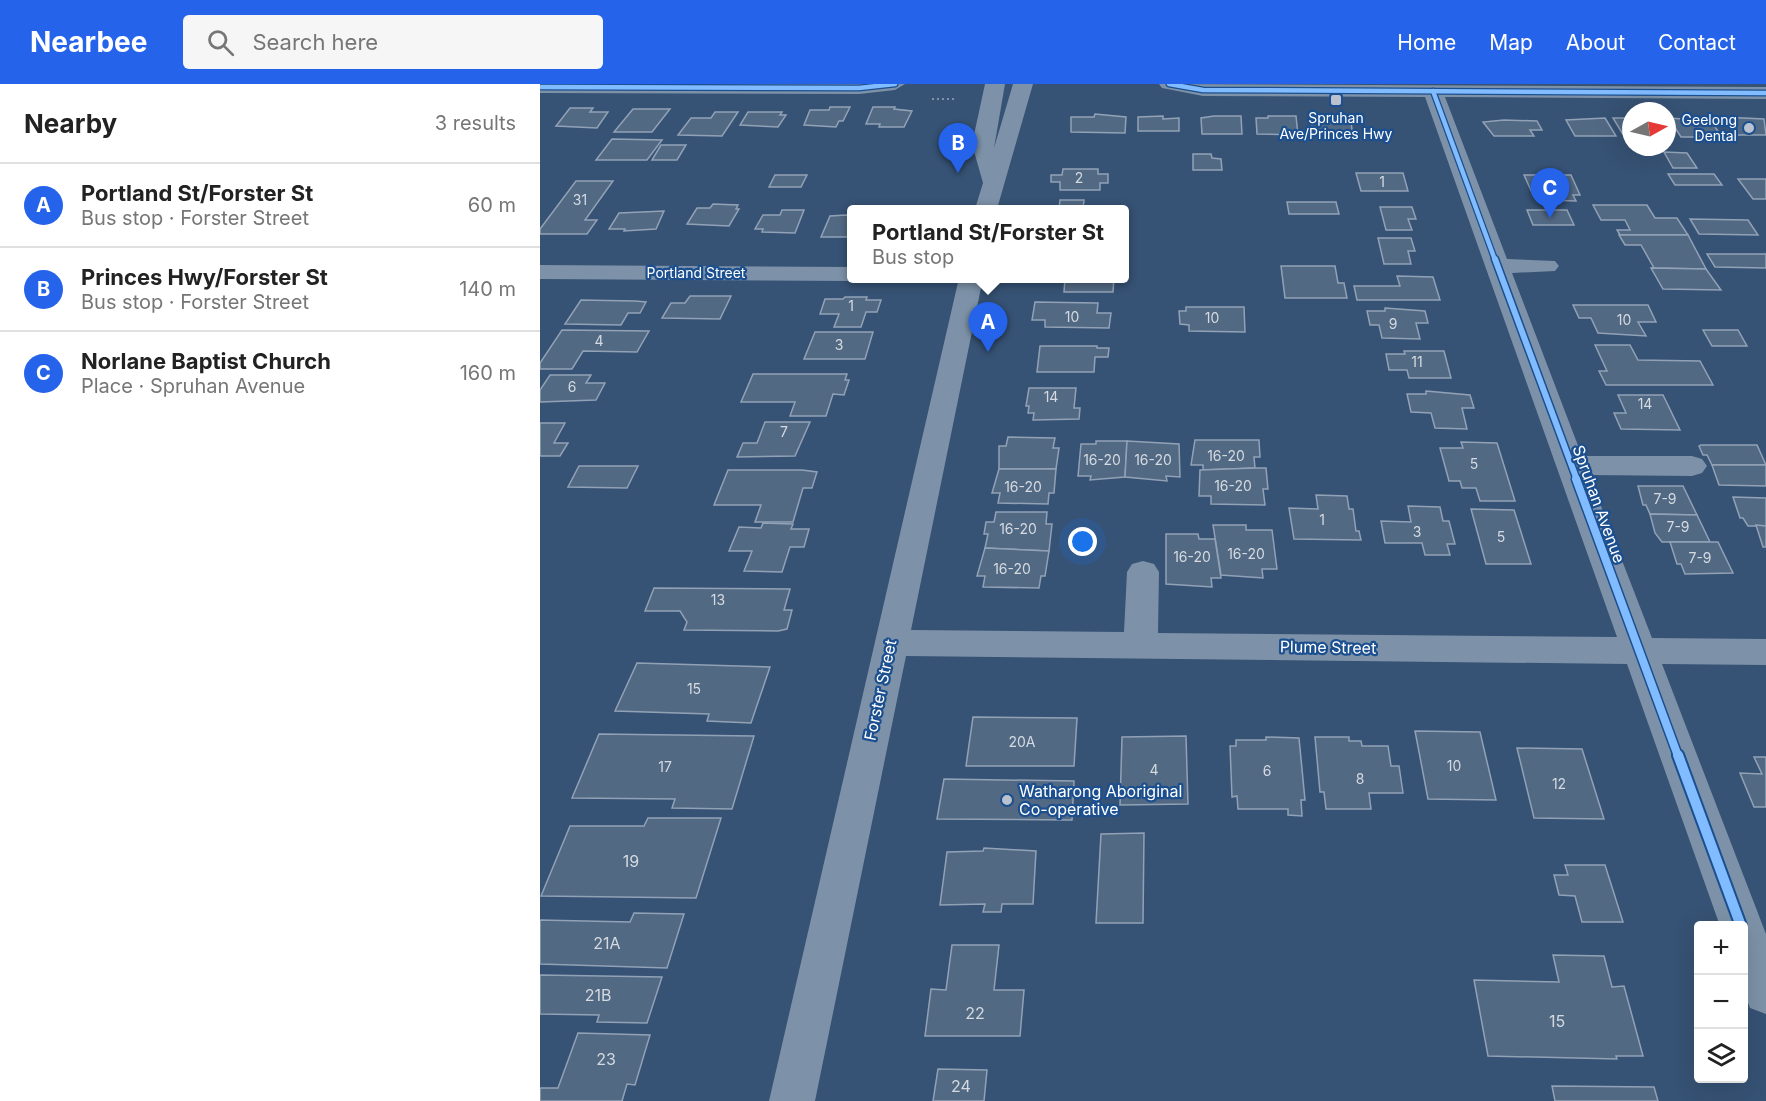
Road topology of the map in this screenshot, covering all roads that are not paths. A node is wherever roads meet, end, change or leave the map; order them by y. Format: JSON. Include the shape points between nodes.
{"nodes":[{"id":1,"x":895,"y":84,"type":"edge"},
{"id":2,"x":995,"y":84,"type":"edge"},
{"id":3,"x":1023,"y":84,"type":"edge"},
{"id":4,"x":1169,"y":84,"type":"edge"},
{"id":5,"x":540,"y":87,"type":"edge"},
{"id":6,"x":1433,"y":91,"type":"junction"},
{"id":7,"x":1766,"y":93,"type":"edge"},
{"id":8,"x":992,"y":181,"type":"junction"},
{"id":9,"x":987,"y":205,"type":"edge"},
{"id":10,"x":1497,"y":266,"type":"junction"},
{"id":11,"x":1546,"y":266,"type":"dead end"},
{"id":12,"x":541,"y":274,"type":"edge"},
{"id":13,"x":847,"y":274,"type":"edge"},
{"id":14,"x":970,"y":283,"type":"edge"},
{"id":15,"x":1570,"y":465,"type":"junction"},
{"id":16,"x":1692,"y":466,"type":"dead end"},
{"id":17,"x":1143,"y":572,"type":"dead end"},
{"id":18,"x":890,"y":643,"type":"junction"},
{"id":19,"x":1141,"y":645,"type":"junction"},
{"id":20,"x":1639,"y":650,"type":"junction"},
{"id":21,"x":1766,"y":652,"type":"edge"},
{"id":22,"x":1739,"y":921,"type":"edge"},
{"id":23,"x":1748,"y":945,"type":"edge"},
{"id":24,"x":1766,"y":993,"type":"edge"},
{"id":25,"x":792,"y":1101,"type":"edge"}],
"edges":[{"from":1,"to":5,"type":"street","via":[[859,88]]},
{"from":2,"to":8,"type":"street","via":[[982,144]]},
{"from":3,"to":8,"type":"street"},
{"from":4,"to":6,"type":"street","via":[[1197,90]]},
{"from":6,"to":7,"type":"street"},
{"from":6,"to":10,"type":"street","name":"Spruhan Avenue"},
{"from":8,"to":9,"type":"street"},
{"from":10,"to":11,"type":"street"},
{"from":10,"to":15,"type":"street","name":"Spruhan Avenue"},
{"from":12,"to":13,"type":"street","name":"Portland Street"},
{"from":14,"to":18,"type":"street","name":"Forster Street"},
{"from":15,"to":16,"type":"street"},
{"from":15,"to":20,"type":"street","name":"Spruhan Avenue"},
{"from":17,"to":19,"type":"street"},
{"from":18,"to":19,"type":"street","name":"Plume Street"},
{"from":18,"to":25,"type":"street","name":"Forster Street"},
{"from":19,"to":20,"type":"street","name":"Plume Street"},
{"from":20,"to":21,"type":"street","name":"Plume Street"},
{"from":20,"to":22,"type":"street","name":"Spruhan Avenue"},
{"from":23,"to":24,"type":"street"}]}
